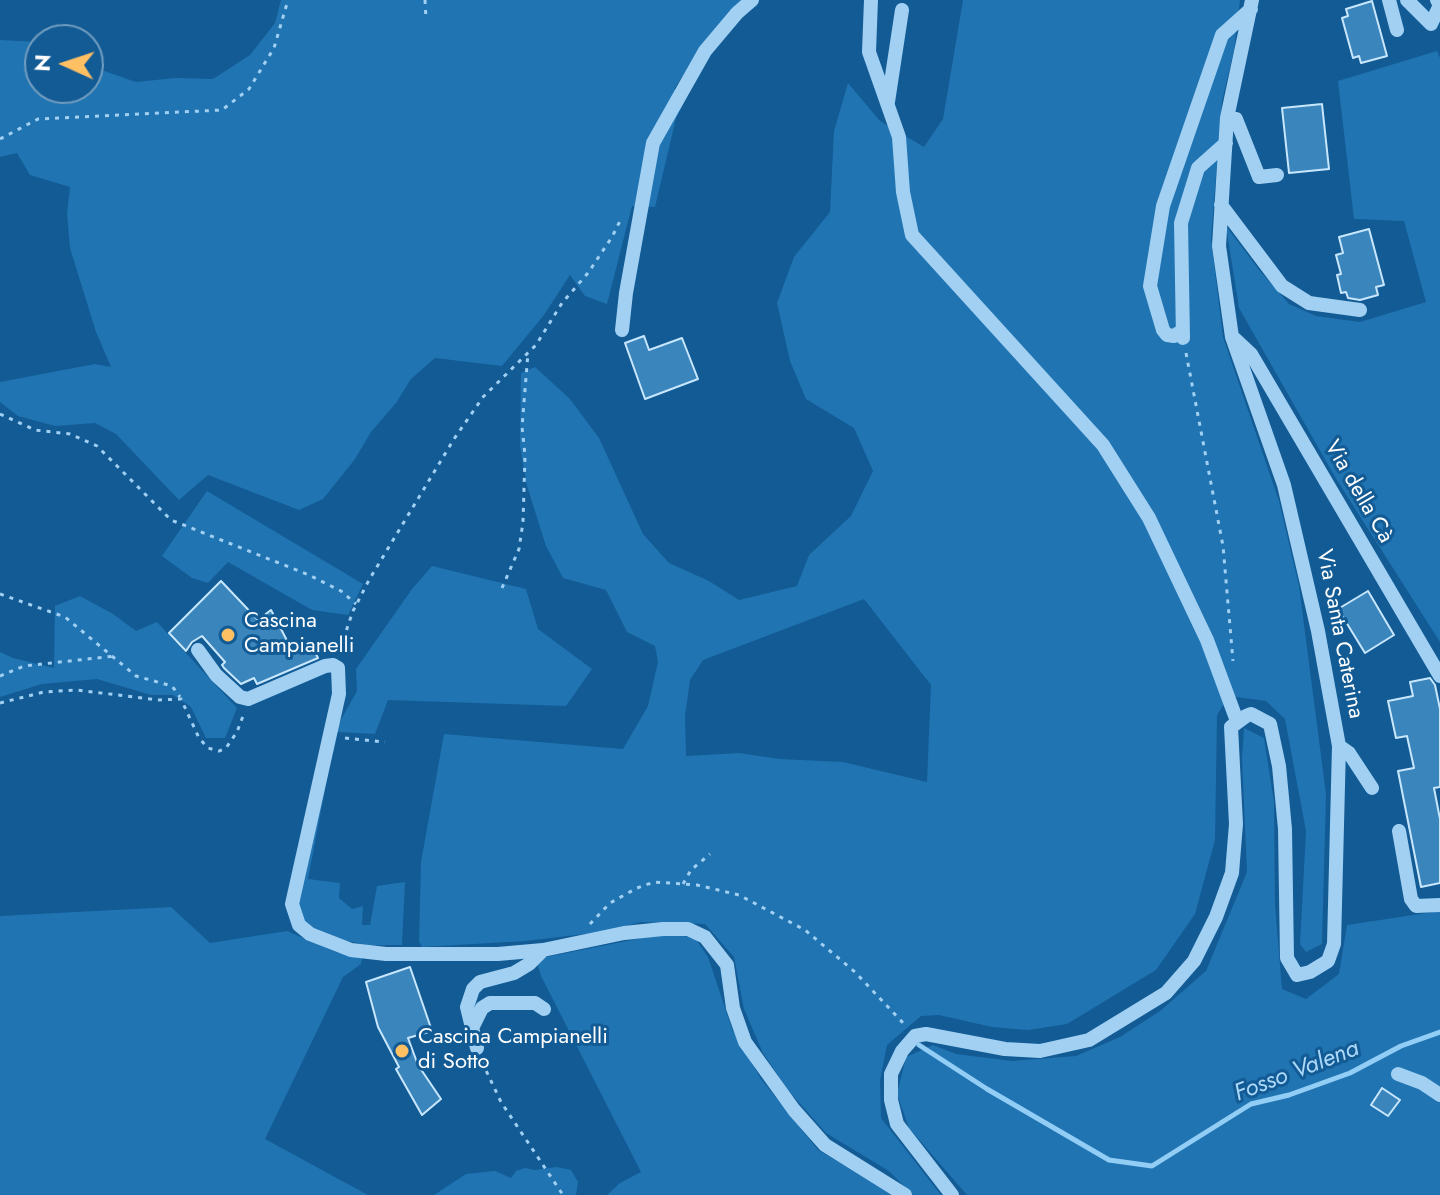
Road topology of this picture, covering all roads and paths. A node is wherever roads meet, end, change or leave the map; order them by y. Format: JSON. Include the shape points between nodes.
{"nodes":[{"id":1,"x":288,"y":0,"type":"edge"},
{"id":2,"x":425,"y":0,"type":"edge"},
{"id":3,"x":752,"y":0,"type":"edge"},
{"id":4,"x":871,"y":0,"type":"edge"},
{"id":5,"x":1389,"y":0,"type":"edge"},
{"id":6,"x":1407,"y":0,"type":"edge"},
{"id":7,"x":1437,"y":0,"type":"edge"},
{"id":8,"x":1252,"y":4,"type":"edge"},
{"id":9,"x":902,"y":10,"type":"dead end"},
{"id":10,"x":426,"y":19,"type":"dead end"},
{"id":11,"x":1397,"y":30,"type":"dead end"},
{"id":12,"x":888,"y":102,"type":"junction"},
{"id":13,"x":1227,"y":118,"type":"junction"},
{"id":14,"x":0,"y":139,"type":"edge"},
{"id":15,"x":1226,"y":143,"type":"junction"},
{"id":16,"x":1277,"y":175,"type":"dead end"},
{"id":17,"x":1221,"y":205,"type":"junction"},
{"id":18,"x":623,"y":214,"type":"dead end"},
{"id":19,"x":1360,"y":310,"type":"dead end"},
{"id":20,"x":622,"y":330,"type":"dead end"},
{"id":21,"x":1182,"y":335,"type":"junction"},
{"id":22,"x":1232,"y":337,"type":"junction"},
{"id":23,"x":528,"y":353,"type":"junction"},
{"id":24,"x":0,"y":414,"type":"edge"},
{"id":25,"x":502,"y":588,"type":"dead end"},
{"id":26,"x":0,"y":594,"type":"edge"},
{"id":27,"x":357,"y":604,"type":"junction"},
{"id":28,"x":198,"y":650,"type":"dead end"},
{"id":29,"x":115,"y":656,"type":"junction"},
{"id":30,"x":333,"y":665,"type":"junction"},
{"id":31,"x":1234,"y":672,"type":"dead end"},
{"id":32,"x":0,"y":676,"type":"edge"},
{"id":33,"x":1440,"y":676,"type":"edge"},
{"id":34,"x":181,"y":699,"type":"junction"},
{"id":35,"x":248,"y":699,"type":"junction"},
{"id":36,"x":0,"y":703,"type":"edge"},
{"id":37,"x":1237,"y":721,"type":"junction"},
{"id":38,"x":329,"y":737,"type":"junction"},
{"id":39,"x":385,"y":742,"type":"dead end"},
{"id":40,"x":1339,"y":746,"type":"junction"},
{"id":41,"x":1372,"y":788,"type":"dead end"},
{"id":42,"x":1399,"y":831,"type":"dead end"},
{"id":43,"x":710,"y":854,"type":"dead end"},
{"id":44,"x":683,"y":884,"type":"junction"},
{"id":45,"x":1440,"y":905,"type":"edge"},
{"id":46,"x":590,"y":924,"type":"dead end"},
{"id":47,"x":543,"y":950,"type":"junction"},
{"id":48,"x":544,"y":1009,"type":"dead end"},
{"id":49,"x":472,"y":1028,"type":"junction"},
{"id":50,"x":912,"y":1032,"type":"junction"},
{"id":51,"x":477,"y":1048,"type":"joint"},
{"id":52,"x":1398,"y":1074,"type":"dead end"},
{"id":53,"x":1440,"y":1095,"type":"edge"},
{"id":54,"x":563,"y":1195,"type":"edge"},
{"id":55,"x":905,"y":1195,"type":"edge"},
{"id":56,"x":952,"y":1195,"type":"edge"}],
"edges":[{"from":1,"to":14,"type":"path","via":[[274,48],[249,89],[222,110],[38,119]]},
{"from":2,"to":10,"type":"path"},
{"from":3,"to":20,"type":"street","via":[[705,51],[653,143]]},
{"from":4,"to":12,"type":"street","via":[[869,52]]},
{"from":5,"to":11,"type":"street"},
{"from":6,"to":7,"type":"street","via":[[1431,24],[1440,5]]},
{"from":8,"to":13,"type":"street","name":"Via Santa Caterina"},
{"from":8,"to":21,"type":"street","via":[[1222,35],[1161,219],[1150,286],[1163,330]]},
{"from":9,"to":12,"type":"street"},
{"from":12,"to":37,"type":"street","via":[[899,137],[912,235],[1103,445],[1149,518],[1207,640]]},
{"from":13,"to":15,"type":"street","name":"Via Santa Caterina"},
{"from":13,"to":16,"type":"street","via":[[1236,119],[1259,177]]},
{"from":15,"to":17,"type":"street","name":"Via Santa Caterina"},
{"from":15,"to":21,"type":"street","via":[[1198,168],[1181,223]]},
{"from":17,"to":19,"type":"street","via":[[1282,286],[1309,303]]},
{"from":17,"to":22,"type":"street","name":"Via Santa Caterina","via":[[1219,246]]},
{"from":18,"to":23,"type":"path","via":[[596,261]]},
{"from":21,"to":31,"type":"path","via":[[1223,546]]},
{"from":22,"to":33,"type":"street","name":"Via della Cà","via":[[1251,354]]},
{"from":22,"to":40,"type":"street","name":"Via Santa Caterina","via":[[1284,485]]},
{"from":23,"to":25,"type":"path","via":[[523,522],[519,549]]},
{"from":23,"to":27,"type":"path","via":[[483,397]]},
{"from":24,"to":27,"type":"path","via":[[35,430],[70,434],[97,446],[171,520],[309,575]]},
{"from":26,"to":29,"type":"path","via":[[65,617]]},
{"from":27,"to":30,"type":"path"},
{"from":28,"to":35,"type":"street","via":[[216,675]]},
{"from":29,"to":32,"type":"path","via":[[24,666]]},
{"from":29,"to":34,"type":"path","via":[[136,676],[172,686]]},
{"from":30,"to":35,"type":"street"},
{"from":30,"to":38,"type":"street","via":[[340,679]]},
{"from":34,"to":35,"type":"path","via":[[199,738],[219,751],[237,732]]},
{"from":34,"to":36,"type":"path","via":[[77,690]]},
{"from":37,"to":40,"type":"street","name":"Via Santa Caterina","via":[[1251,714],[1270,724],[1285,829],[1285,946],[1297,975],[1328,961],[1334,944]]},
{"from":37,"to":50,"type":"street","via":[[1230,737],[1236,824],[1232,873],[1194,961],[1166,993],[1089,1040],[1040,1051]]},
{"from":38,"to":39,"type":"path"},
{"from":38,"to":47,"type":"street","via":[[292,904],[299,925],[351,950],[386,954]]},
{"from":40,"to":41,"type":"street"},
{"from":42,"to":45,"type":"street","via":[[1411,899],[1416,906]]},
{"from":43,"to":44,"type":"path"},
{"from":44,"to":46,"type":"path","via":[[654,882],[637,888],[610,903]]},
{"from":44,"to":50,"type":"path","via":[[739,895],[805,930],[855,972]]},
{"from":47,"to":49,"type":"street","via":[[514,973],[473,989],[467,1007]]},
{"from":47,"to":55,"type":"street","via":[[663,929],[688,929],[705,937],[727,965],[745,1042],[794,1110],[825,1145]]},
{"from":48,"to":49,"type":"street","via":[[535,1003],[490,1003]]},
{"from":49,"to":51,"type":"street"},
{"from":50,"to":56,"type":"street","via":[[891,1074],[891,1100],[897,1124]]},
{"from":51,"to":54,"type":"path","via":[[501,1102]]},
{"from":52,"to":53,"type":"street"}]}
